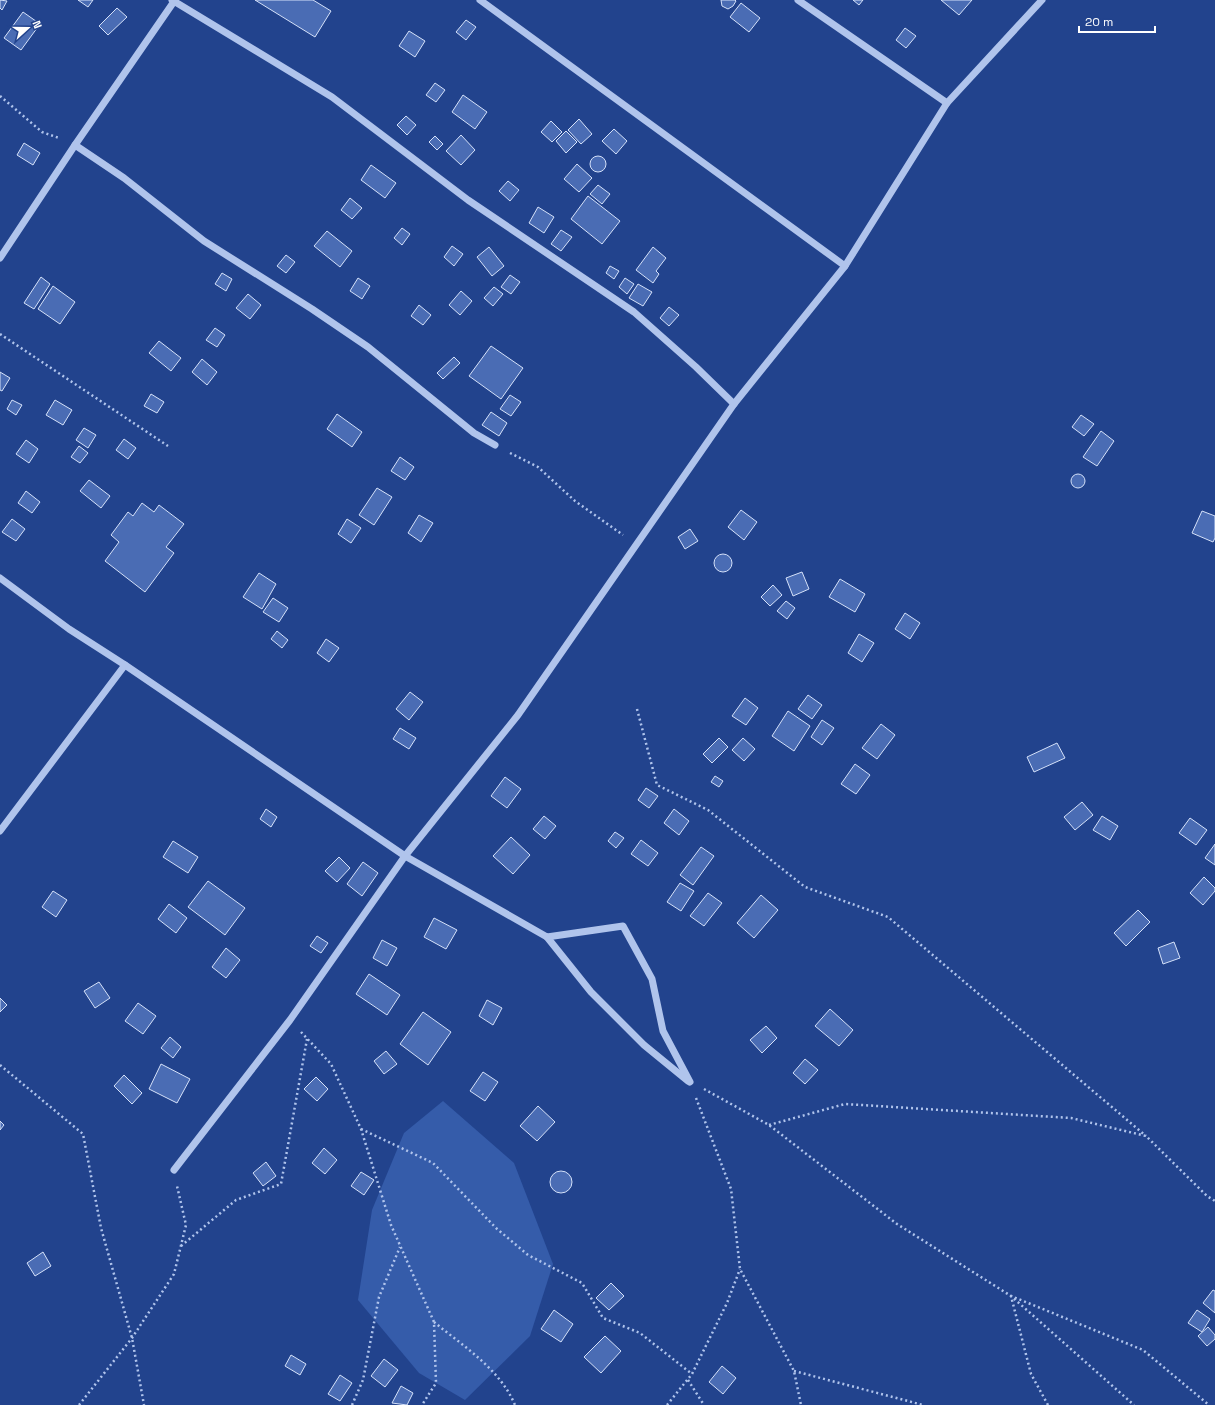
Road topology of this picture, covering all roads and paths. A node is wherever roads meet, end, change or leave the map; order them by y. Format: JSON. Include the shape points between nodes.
{"nodes":[{"id":1,"x":174,"y":0,"type":"edge"},
{"id":2,"x":480,"y":0,"type":"edge"},
{"id":3,"x":798,"y":0,"type":"edge"},
{"id":4,"x":1042,"y":0,"type":"edge"},
{"id":5,"x":0,"y":96,"type":"edge"},
{"id":6,"x":946,"y":103,"type":"junction"},
{"id":7,"x":75,"y":145,"type":"junction"},
{"id":8,"x":0,"y":258,"type":"edge"},
{"id":9,"x":845,"y":266,"type":"junction"},
{"id":10,"x":0,"y":334,"type":"edge"},
{"id":11,"x":734,"y":404,"type":"junction"},
{"id":12,"x":168,"y":446,"type":"dead end"},
{"id":13,"x":495,"y":446,"type":"joint"},
{"id":14,"x":636,"y":544,"type":"junction"},
{"id":15,"x":0,"y":578,"type":"edge"},
{"id":16,"x":125,"y":665,"type":"junction"},
{"id":17,"x":637,"y":709,"type":"dead end"},
{"id":18,"x":0,"y":831,"type":"edge"},
{"id":19,"x":404,"y":856,"type":"junction"},
{"id":20,"x":547,"y":937,"type":"junction"},
{"id":21,"x":290,"y":1020,"type":"junction"},
{"id":22,"x":307,"y":1039,"type":"junction"},
{"id":23,"x":0,"y":1065,"type":"edge"},
{"id":24,"x":690,"y":1082,"type":"junction"},
{"id":25,"x":769,"y":1125,"type":"junction"},
{"id":26,"x":361,"y":1129,"type":"junction"},
{"id":27,"x":1146,"y":1136,"type":"junction"},
{"id":28,"x":174,"y":1170,"type":"joint"},
{"id":29,"x":1215,"y":1201,"type":"edge"},
{"id":30,"x":180,"y":1246,"type":"junction"},
{"id":31,"x":400,"y":1247,"type":"junction"},
{"id":32,"x":740,"y":1269,"type":"junction"},
{"id":33,"x":1012,"y":1296,"type":"junction"},
{"id":34,"x":434,"y":1322,"type":"junction"},
{"id":35,"x":132,"y":1338,"type":"junction"},
{"id":36,"x":794,"y":1371,"type":"junction"},
{"id":37,"x":692,"y":1374,"type":"junction"},
{"id":38,"x":688,"y":1380,"type":"junction"},
{"id":39,"x":78,"y":1405,"type":"edge"},
{"id":40,"x":144,"y":1405,"type":"edge"},
{"id":41,"x":352,"y":1405,"type":"edge"},
{"id":42,"x":422,"y":1405,"type":"edge"},
{"id":43,"x":515,"y":1405,"type":"edge"},
{"id":44,"x":667,"y":1405,"type":"edge"},
{"id":45,"x":704,"y":1405,"type":"edge"},
{"id":46,"x":801,"y":1405,"type":"edge"},
{"id":47,"x":923,"y":1405,"type":"edge"},
{"id":48,"x":1048,"y":1405,"type":"edge"},
{"id":49,"x":1134,"y":1405,"type":"edge"},
{"id":50,"x":1209,"y":1405,"type":"edge"}],
"edges":[{"from":1,"to":7,"type":"street"},
{"from":1,"to":11,"type":"street","via":[[332,97],[468,200],[634,312]]},
{"from":2,"to":9,"type":"street"},
{"from":3,"to":6,"type":"street"},
{"from":4,"to":6,"type":"street"},
{"from":5,"to":7,"type":"path","via":[[42,132]]},
{"from":6,"to":9,"type":"street"},
{"from":7,"to":8,"type":"street"},
{"from":7,"to":13,"type":"street","via":[[124,178],[204,242],[368,347],[474,433]]},
{"from":9,"to":11,"type":"street"},
{"from":10,"to":12,"type":"path"},
{"from":11,"to":14,"type":"street"},
{"from":13,"to":14,"type":"path","via":[[538,467],[575,500]]},
{"from":14,"to":19,"type":"street","via":[[518,715]]},
{"from":15,"to":16,"type":"street","via":[[69,629]]},
{"from":16,"to":18,"type":"street"},
{"from":16,"to":19,"type":"street"},
{"from":17,"to":27,"type":"path","via":[[657,785],[708,810],[805,887],[888,917]]},
{"from":19,"to":20,"type":"street"},
{"from":19,"to":21,"type":"street"},
{"from":20,"to":24,"type":"street","via":[[591,992],[638,1040]]},
{"from":20,"to":24,"type":"street","via":[[623,926],[652,979],[663,1031]]},
{"from":21,"to":22,"type":"path"},
{"from":21,"to":28,"type":"street"},
{"from":22,"to":26,"type":"path","via":[[331,1064]]},
{"from":22,"to":30,"type":"path","via":[[281,1184],[236,1200]]},
{"from":23,"to":35,"type":"path","via":[[83,1134],[101,1228]]},
{"from":24,"to":25,"type":"path"},
{"from":24,"to":32,"type":"path","via":[[731,1189]]},
{"from":25,"to":27,"type":"path","via":[[845,1104],[1071,1118]]},
{"from":25,"to":33,"type":"path","via":[[897,1224]]},
{"from":26,"to":31,"type":"path"},
{"from":26,"to":37,"type":"path","via":[[433,1163],[496,1228],[528,1255],[582,1283],[603,1318],[640,1333]]},
{"from":27,"to":29,"type":"path"},
{"from":28,"to":30,"type":"path","via":[[186,1225]]},
{"from":30,"to":35,"type":"path","via":[[174,1274]]},
{"from":31,"to":34,"type":"path"},
{"from":31,"to":41,"type":"path","via":[[379,1297],[363,1380]]},
{"from":32,"to":36,"type":"path"},
{"from":32,"to":37,"type":"path","via":[[727,1303]]},
{"from":33,"to":48,"type":"path","via":[[1031,1374]]},
{"from":33,"to":49,"type":"path"},
{"from":33,"to":50,"type":"path","via":[[1142,1350]]},
{"from":34,"to":42,"type":"path","via":[[436,1383]]},
{"from":34,"to":43,"type":"path","via":[[481,1361],[509,1392]]},
{"from":35,"to":39,"type":"path"},
{"from":35,"to":40,"type":"path"},
{"from":36,"to":46,"type":"path"},
{"from":36,"to":47,"type":"path"},
{"from":37,"to":38,"type":"path"},
{"from":38,"to":44,"type":"path"},
{"from":38,"to":45,"type":"path"}]}
